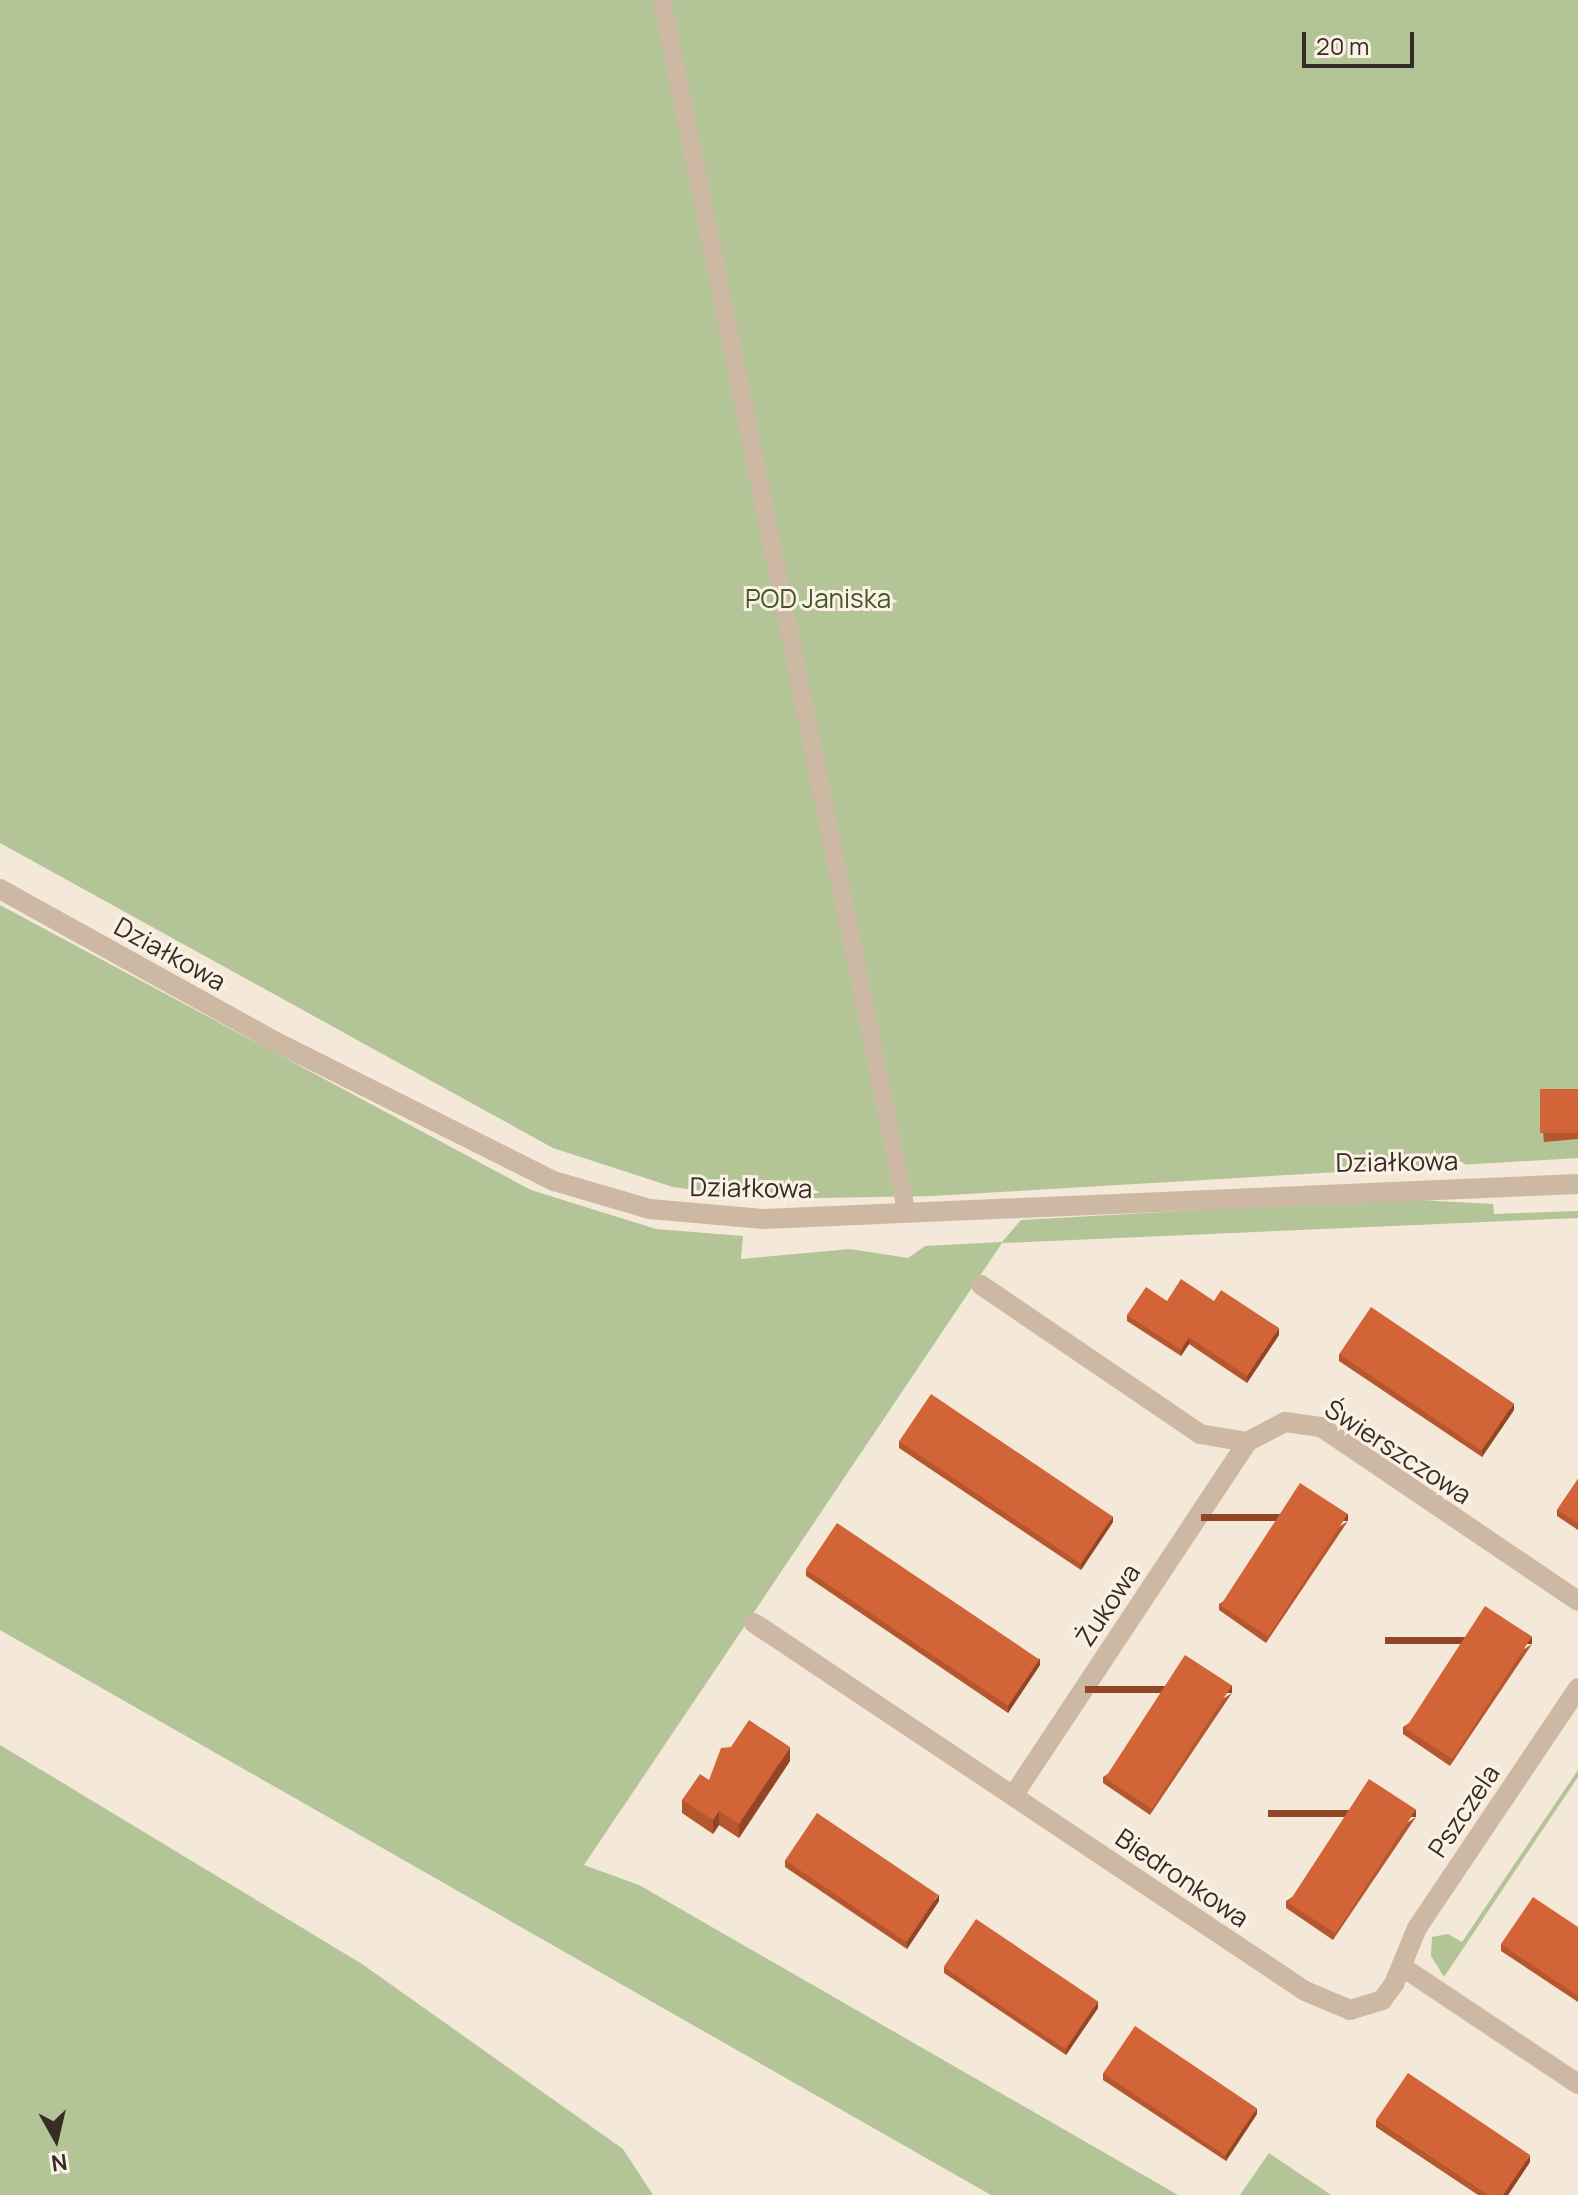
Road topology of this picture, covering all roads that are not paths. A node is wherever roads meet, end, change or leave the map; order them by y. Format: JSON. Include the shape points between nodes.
{"nodes":[{"id":1,"x":662,"y":0,"type":"edge"},
{"id":2,"x":0,"y":889,"type":"edge"},
{"id":3,"x":1578,"y":1184,"type":"edge"},
{"id":4,"x":906,"y":1210,"type":"junction"},
{"id":5,"x":981,"y":1285,"type":"dead end"},
{"id":6,"x":1247,"y":1442,"type":"junction"},
{"id":7,"x":1578,"y":1601,"type":"edge"},
{"id":8,"x":754,"y":1623,"type":"dead end"},
{"id":9,"x":1578,"y":1688,"type":"edge"},
{"id":10,"x":1013,"y":1796,"type":"junction"},
{"id":11,"x":1404,"y":1968,"type":"junction"},
{"id":12,"x":1578,"y":2084,"type":"edge"}],
"edges":[{"from":1,"to":4,"type":"lane"},
{"from":2,"to":4,"type":"street","name":"Działkowa","via":[[278,1043],[602,1200],[717,1218]]},
{"from":3,"to":4,"type":"street","name":"Działkowa"},
{"from":5,"to":6,"type":"street","via":[[1200,1434]]},
{"from":6,"to":7,"type":"street","name":"Świerszczowa","via":[[1285,1422],[1321,1427]]},
{"from":6,"to":10,"type":"street","name":"Żukowa"},
{"from":8,"to":10,"type":"street","name":"Biedronkowa"},
{"from":9,"to":11,"type":"street","name":"Pszczela","via":[[1417,1928]]},
{"from":10,"to":11,"type":"street","name":"Biedronkowa","via":[[1327,2003],[1366,2008],[1382,2000]]},
{"from":11,"to":12,"type":"street"}]}
